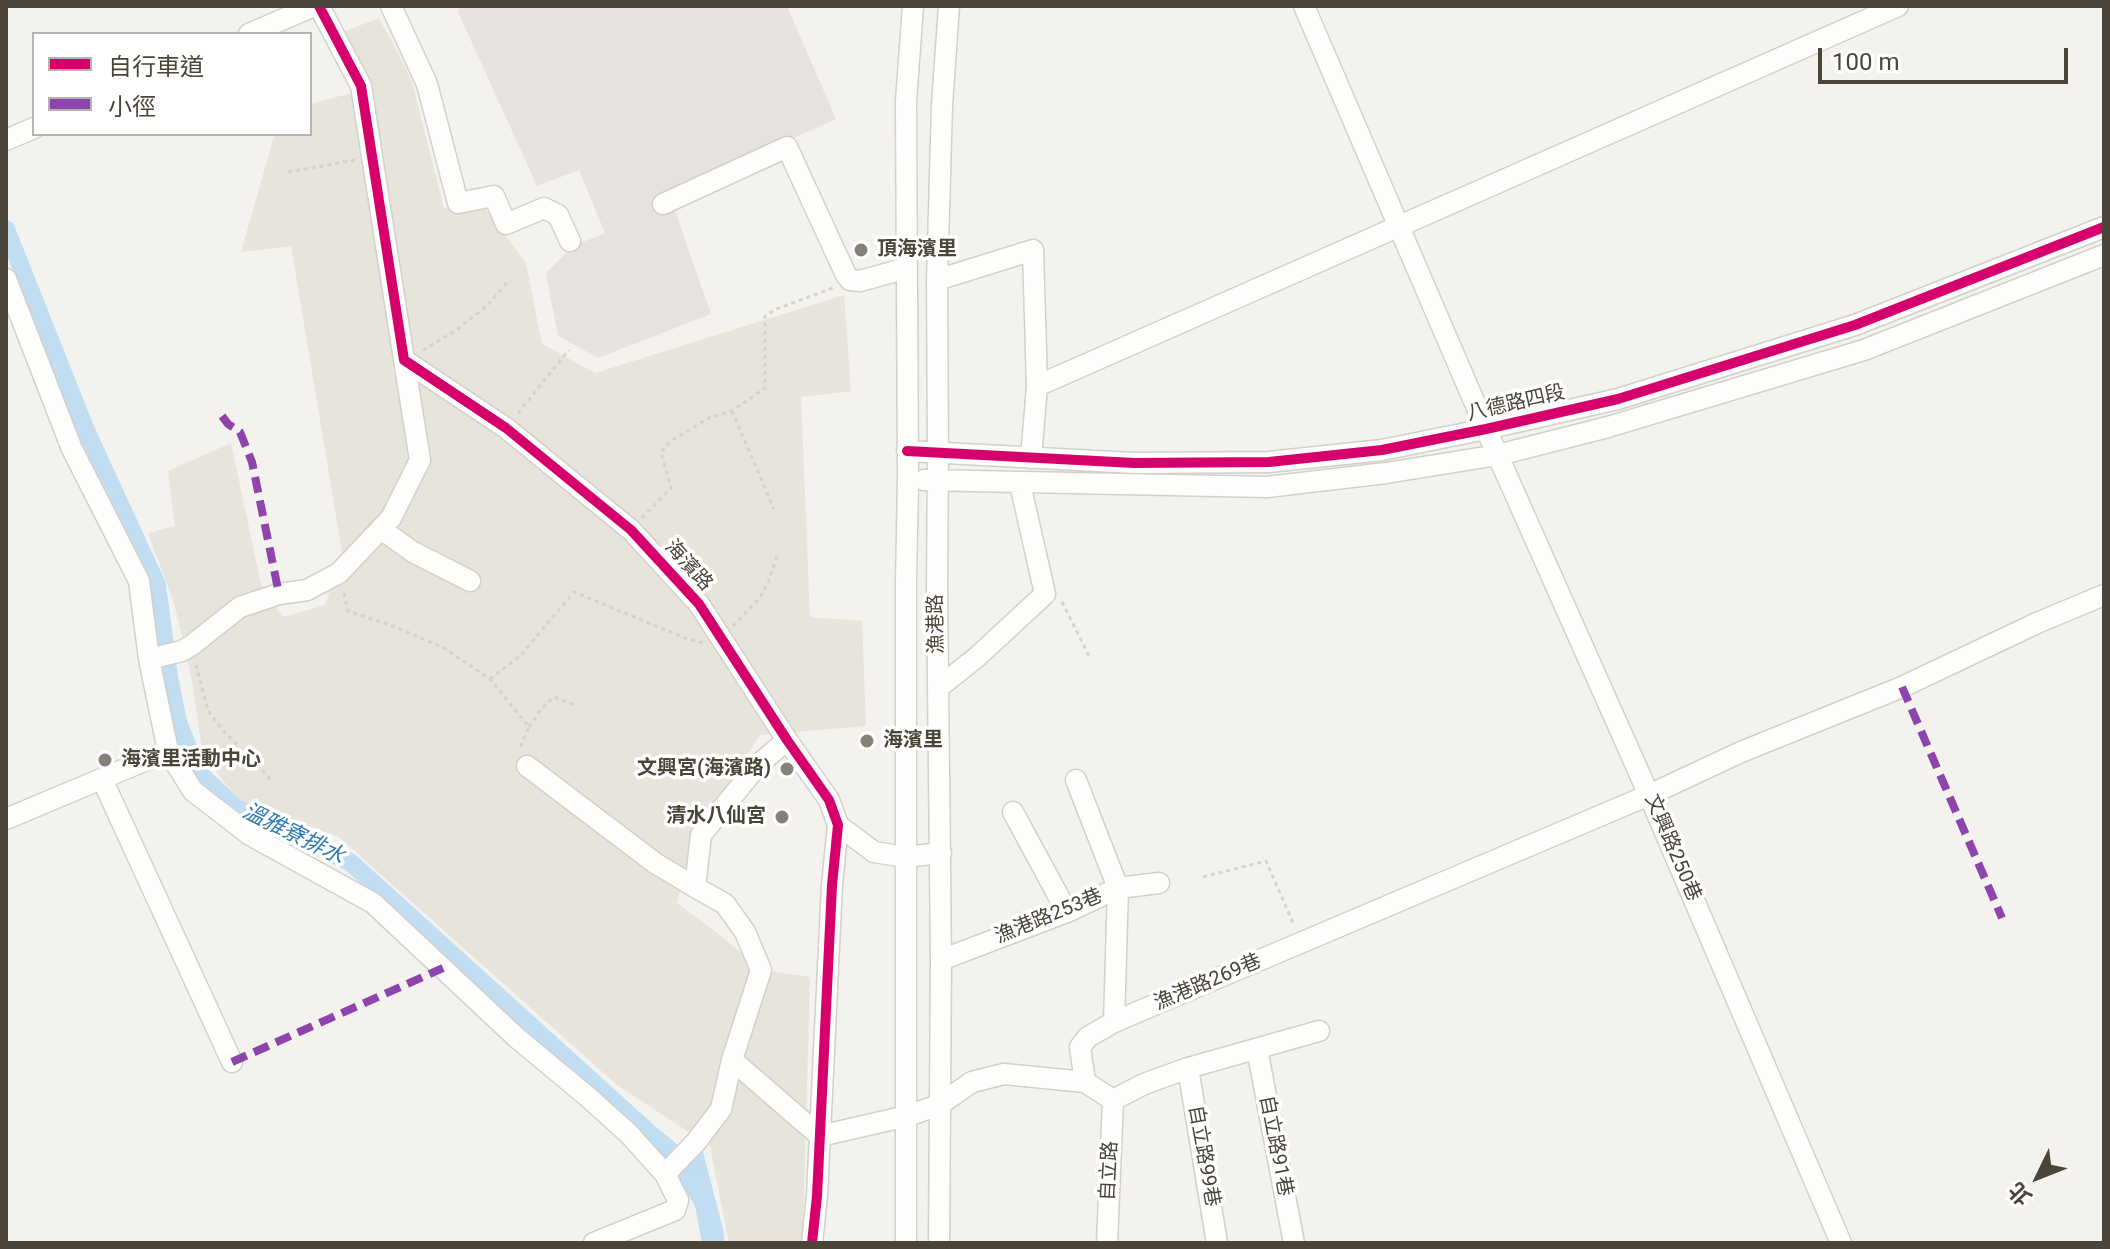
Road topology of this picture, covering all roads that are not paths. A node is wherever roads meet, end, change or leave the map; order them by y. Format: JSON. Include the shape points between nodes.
{"nodes":[{"id":1,"x":316,"y":6,"type":"edge"},
{"id":2,"x":391,"y":6,"type":"edge"},
{"id":3,"x":913,"y":6,"type":"edge"},
{"id":4,"x":949,"y":6,"type":"edge"},
{"id":5,"x":1304,"y":6,"type":"edge"},
{"id":6,"x":1898,"y":6,"type":"edge"},
{"id":7,"x":254,"y":32,"type":"edge"},
{"id":8,"x":32,"y":129,"type":"edge"},
{"id":9,"x":6,"y":140,"type":"edge"},
{"id":10,"x":663,"y":204,"type":"dead end"},
{"id":11,"x":1400,"y":225,"type":"junction"},
{"id":12,"x":2104,"y":227,"type":"edge"},
{"id":13,"x":570,"y":241,"type":"dead end"},
{"id":14,"x":2104,"y":255,"type":"edge"},
{"id":15,"x":907,"y":268,"type":"junction"},
{"id":16,"x":6,"y":279,"type":"edge"},
{"id":17,"x":937,"y":280,"type":"junction"},
{"id":18,"x":1855,"y":325,"type":"junction"},
{"id":19,"x":1864,"y":350,"type":"junction"},
{"id":20,"x":404,"y":360,"type":"junction"},
{"id":21,"x":1037,"y":386,"type":"junction"},
{"id":22,"x":1486,"y":429,"type":"junction"},
{"id":23,"x":1423,"y":442,"type":"junction"},
{"id":24,"x":907,"y":451,"type":"junction"},
{"id":25,"x":938,"y":453,"type":"junction"},
{"id":26,"x":1498,"y":455,"type":"junction"},
{"id":27,"x":1031,"y":458,"type":"junction"},
{"id":28,"x":1429,"y":466,"type":"junction"},
{"id":29,"x":908,"y":478,"type":"junction"},
{"id":30,"x":938,"y":482,"type":"junction"},
{"id":31,"x":1020,"y":484,"type":"junction"},
{"id":32,"x":381,"y":529,"type":"junction"},
{"id":33,"x":470,"y":581,"type":"dead end"},
{"id":34,"x":2104,"y":595,"type":"edge"},
{"id":35,"x":153,"y":658,"type":"junction"},
{"id":36,"x":938,"y":688,"type":"junction"},
{"id":37,"x":787,"y":740,"type":"junction"},
{"id":38,"x":168,"y":751,"type":"junction"},
{"id":39,"x":527,"y":766,"type":"road end"},
{"id":40,"x":102,"y":779,"type":"junction"},
{"id":41,"x":1076,"y":780,"type":"dead end"},
{"id":42,"x":1649,"y":795,"type":"junction"},
{"id":43,"x":1013,"y":812,"type":"dead end"},
{"id":44,"x":6,"y":819,"type":"edge"},
{"id":45,"x":838,"y":825,"type":"junction"},
{"id":46,"x":941,"y":853,"type":"junction"},
{"id":47,"x":906,"y":857,"type":"junction"},
{"id":48,"x":1159,"y":883,"type":"dead end"},
{"id":49,"x":695,"y":887,"type":"junction"},
{"id":50,"x":1118,"y":888,"type":"junction"},
{"id":51,"x":1067,"y":912,"type":"junction"},
{"id":52,"x":941,"y":960,"type":"junction"},
{"id":53,"x":1114,"y":1022,"type":"junction"},
{"id":54,"x":1319,"y":1031,"type":"dead end"},
{"id":55,"x":1257,"y":1049,"type":"junction"},
{"id":56,"x":732,"y":1060,"type":"junction"},
{"id":57,"x":232,"y":1062,"type":"dead end"},
{"id":58,"x":1188,"y":1068,"type":"junction"},
{"id":59,"x":1085,"y":1082,"type":"junction"},
{"id":60,"x":1113,"y":1100,"type":"junction"},
{"id":61,"x":939,"y":1105,"type":"junction"},
{"id":62,"x":907,"y":1116,"type":"junction"},
{"id":63,"x":820,"y":1136,"type":"junction"},
{"id":64,"x":665,"y":1174,"type":"junction"},
{"id":65,"x":594,"y":1243,"type":"edge"},
{"id":66,"x":812,"y":1243,"type":"edge"},
{"id":67,"x":906,"y":1243,"type":"edge"},
{"id":68,"x":939,"y":1243,"type":"edge"},
{"id":69,"x":1107,"y":1243,"type":"edge"},
{"id":70,"x":1217,"y":1243,"type":"edge"},
{"id":71,"x":1294,"y":1243,"type":"edge"},
{"id":72,"x":1841,"y":1243,"type":"edge"}],
"edges":[{"from":1,"to":7,"type":"street"},
{"from":1,"to":20,"type":"street","via":[[361,86]]},
{"from":2,"to":13,"type":"street","via":[[427,84],[458,203],[494,196],[506,224],[544,208],[558,215]]},
{"from":3,"to":15,"type":"street","name":"漁港路","via":[[906,101]]},
{"from":4,"to":17,"type":"street","name":"漁港路"},
{"from":5,"to":11,"type":"street","name":"文興路250巷"},
{"from":6,"to":11,"type":"street"},
{"from":8,"to":9,"type":"street"},
{"from":10,"to":15,"type":"street","via":[[787,147],[850,280]]},
{"from":11,"to":21,"type":"street"},
{"from":11,"to":22,"type":"street","name":"文興路250巷"},
{"from":12,"to":18,"type":"street","name":"八德路四段"},
{"from":14,"to":19,"type":"street"},
{"from":15,"to":24,"type":"street","name":"漁港路"},
{"from":16,"to":35,"type":"street","via":[[72,449],[139,581]]},
{"from":17,"to":21,"type":"street","via":[[1033,250]]},
{"from":17,"to":25,"type":"street","name":"漁港路"},
{"from":18,"to":19,"type":"street"},
{"from":18,"to":22,"type":"street","name":"八德路四段","via":[[1618,399]]},
{"from":19,"to":26,"type":"street"},
{"from":20,"to":32,"type":"street","via":[[420,460]]},
{"from":20,"to":37,"type":"street","name":"海濱路","via":[[506,428],[631,530],[699,604]]},
{"from":21,"to":27,"type":"street"},
{"from":22,"to":23,"type":"street","name":"八德路四段"},
{"from":22,"to":26,"type":"street","name":"文興路250巷"},
{"from":23,"to":27,"type":"street","name":"八德路四段","via":[[1269,462]]},
{"from":23,"to":28,"type":"street"},
{"from":24,"to":25,"type":"street","name":"八德路四段"},
{"from":24,"to":29,"type":"street","name":"漁港路"},
{"from":25,"to":27,"type":"street","name":"八德路四段"},
{"from":25,"to":30,"type":"street","name":"漁港路"},
{"from":26,"to":28,"type":"street"},
{"from":26,"to":42,"type":"street","name":"文興路250巷"},
{"from":28,"to":31,"type":"street","via":[[1267,487]]},
{"from":29,"to":30,"type":"street"},
{"from":29,"to":47,"type":"street","name":"漁港路"},
{"from":30,"to":31,"type":"street"},
{"from":30,"to":36,"type":"street","name":"漁港路"},
{"from":31,"to":36,"type":"street","via":[[1045,594]]},
{"from":32,"to":33,"type":"street"},
{"from":32,"to":35,"type":"street","via":[[339,573],[307,590],[240,607],[187,648]]},
{"from":34,"to":42,"type":"street","name":"漁港路269巷"},
{"from":35,"to":38,"type":"street"},
{"from":36,"to":46,"type":"street","name":"漁港路"},
{"from":37,"to":45,"type":"street","name":"海濱路","via":[[829,800]]},
{"from":37,"to":49,"type":"street","via":[[757,766],[701,835]]},
{"from":38,"to":40,"type":"street"},
{"from":38,"to":64,"type":"street","via":[[193,791],[250,835],[373,903],[517,1038],[609,1115]]},
{"from":39,"to":49,"type":"street"},
{"from":40,"to":44,"type":"street"},
{"from":40,"to":57,"type":"street"},
{"from":41,"to":50,"type":"street"},
{"from":42,"to":53,"type":"street","name":"漁港路269巷"},
{"from":42,"to":72,"type":"street","name":"文興路250巷"},
{"from":43,"to":51,"type":"street"},
{"from":45,"to":47,"type":"street","via":[[874,852]]},
{"from":45,"to":63,"type":"street"},
{"from":46,"to":47,"type":"street"},
{"from":46,"to":52,"type":"street","name":"漁港路"},
{"from":47,"to":62,"type":"street","name":"漁港路"},
{"from":48,"to":50,"type":"street","name":"漁港路253巷"},
{"from":49,"to":56,"type":"street","via":[[725,904],[745,932],[761,970]]},
{"from":50,"to":51,"type":"street","name":"漁港路253巷"},
{"from":50,"to":53,"type":"street"},
{"from":51,"to":52,"type":"street","name":"漁港路253巷"},
{"from":52,"to":61,"type":"street","name":"漁港路"},
{"from":53,"to":59,"type":"street","name":"漁港路269巷","via":[[1080,1047]]},
{"from":54,"to":55,"type":"street"},
{"from":55,"to":58,"type":"street"},
{"from":55,"to":71,"type":"street","name":"自立路91巷"},
{"from":56,"to":63,"type":"street"},
{"from":56,"to":64,"type":"street","via":[[721,1109]]},
{"from":58,"to":60,"type":"street"},
{"from":58,"to":70,"type":"street","name":"自立路99巷"},
{"from":59,"to":60,"type":"street"},
{"from":59,"to":61,"type":"street","via":[[1004,1074],[972,1082]]},
{"from":60,"to":69,"type":"street","name":"自立路"},
{"from":61,"to":62,"type":"street"},
{"from":61,"to":68,"type":"street","name":"漁港路"},
{"from":62,"to":63,"type":"street"},
{"from":62,"to":67,"type":"street","name":"漁港路"},
{"from":63,"to":66,"type":"street"},
{"from":64,"to":65,"type":"street","via":[[678,1200],[675,1210]]}]}
